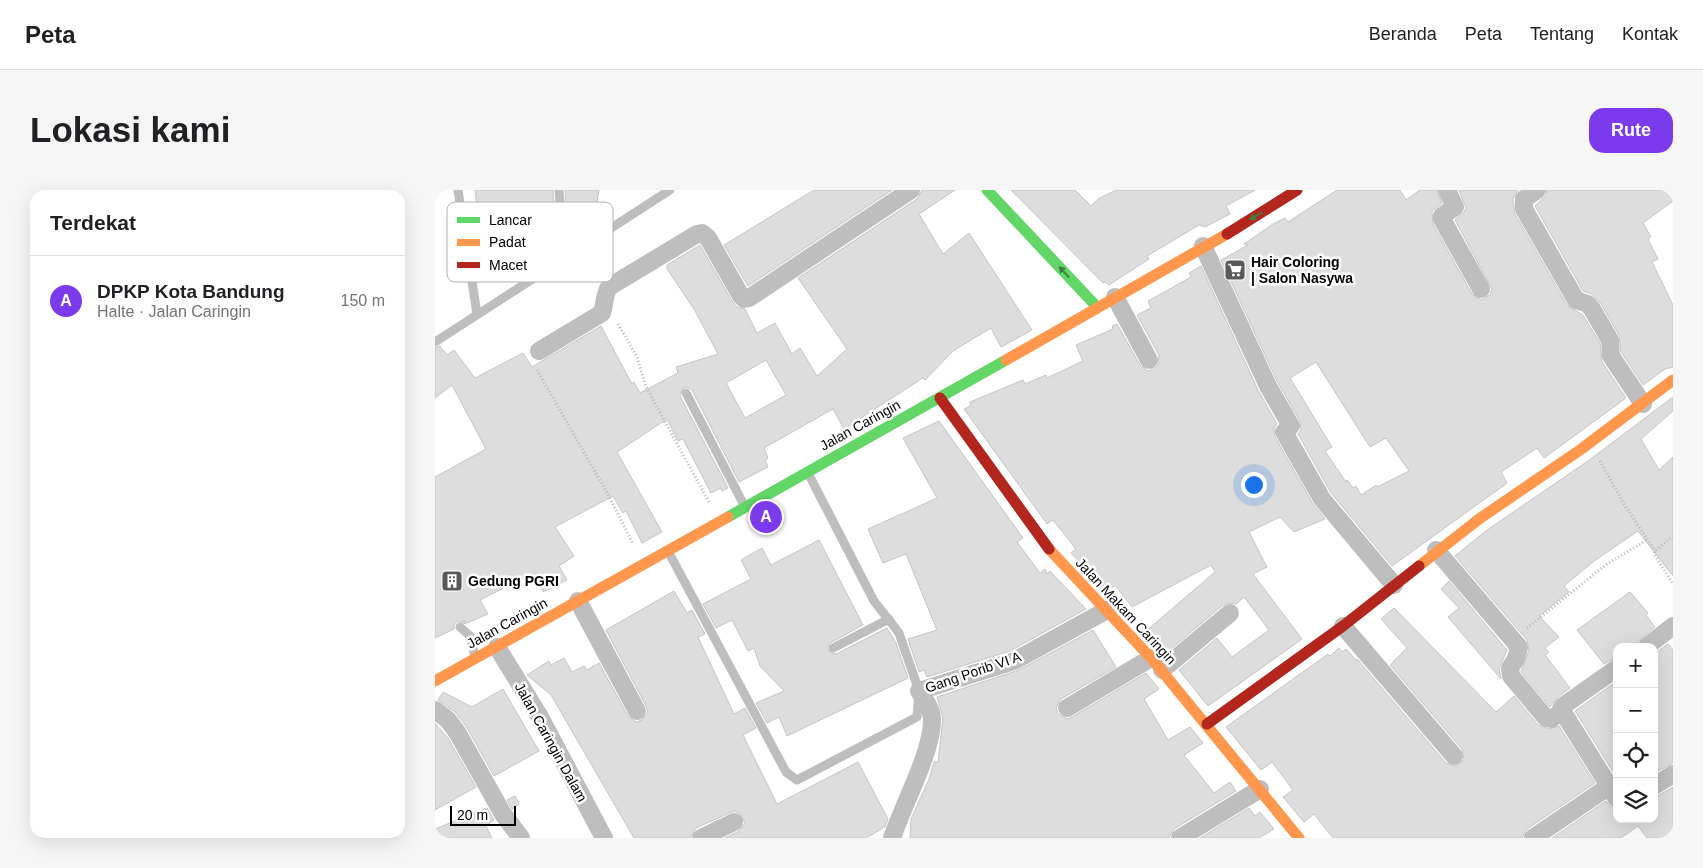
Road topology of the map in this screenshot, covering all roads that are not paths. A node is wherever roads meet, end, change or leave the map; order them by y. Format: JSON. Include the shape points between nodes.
{"nodes":[{"id":1,"x":670,"y":190,"type":"edge"},
{"id":2,"x":911,"y":190,"type":"edge"},
{"id":3,"x":987,"y":190,"type":"edge"},
{"id":4,"x":1297,"y":190,"type":"edge"},
{"id":5,"x":1447,"y":190,"type":"edge"},
{"id":6,"x":1537,"y":190,"type":"edge"},
{"id":7,"x":613,"y":227,"type":"edge"},
{"id":8,"x":1203,"y":246,"type":"junction"},
{"id":9,"x":472,"y":282,"type":"edge"},
{"id":10,"x":527,"y":282,"type":"edge"},
{"id":11,"x":1481,"y":289,"type":"dead end"},
{"id":12,"x":1115,"y":297,"type":"junction"},
{"id":13,"x":1097,"y":307,"type":"junction"},
{"id":14,"x":477,"y":314,"type":"junction"},
{"id":15,"x":435,"y":342,"type":"edge"},
{"id":16,"x":539,"y":351,"type":"road end"},
{"id":17,"x":1149,"y":360,"type":"dead end"},
{"id":18,"x":1673,"y":380,"type":"edge"},
{"id":19,"x":686,"y":393,"type":"dead end"},
{"id":20,"x":940,"y":398,"type":"junction"},
{"id":21,"x":1643,"y":404,"type":"junction"},
{"id":22,"x":808,"y":472,"type":"junction"},
{"id":23,"x":745,"y":507,"type":"junction"},
{"id":24,"x":1436,"y":550,"type":"junction"},
{"id":25,"x":667,"y":551,"type":"junction"},
{"id":26,"x":1394,"y":586,"type":"junction"},
{"id":27,"x":578,"y":601,"type":"junction"},
{"id":28,"x":1107,"y":610,"type":"junction"},
{"id":29,"x":1230,"y":613,"type":"dead end"},
{"id":30,"x":889,"y":619,"type":"junction"},
{"id":31,"x":1343,"y":626,"type":"junction"},
{"id":32,"x":1673,"y":626,"type":"edge"},
{"id":33,"x":460,"y":627,"type":"dead end"},
{"id":34,"x":1651,"y":643,"type":"edge"},
{"id":35,"x":497,"y":647,"type":"junction"},
{"id":36,"x":833,"y":648,"type":"dead end"},
{"id":37,"x":476,"y":658,"type":"junction"},
{"id":38,"x":1156,"y":664,"type":"junction"},
{"id":39,"x":1613,"y":671,"type":"edge"},
{"id":40,"x":435,"y":681,"type":"edge"},
{"id":41,"x":919,"y":691,"type":"junction"},
{"id":42,"x":1067,"y":708,"type":"dead end"},
{"id":43,"x":435,"y":710,"type":"edge"},
{"id":44,"x":637,"y":711,"type":"dead end"},
{"id":45,"x":1562,"y":712,"type":"junction"},
{"id":46,"x":1207,"y":724,"type":"junction"},
{"id":47,"x":1454,"y":756,"type":"dead end"},
{"id":48,"x":1673,"y":774,"type":"edge"},
{"id":49,"x":1658,"y":783,"type":"edge"},
{"id":50,"x":1260,"y":789,"type":"junction"},
{"id":51,"x":1612,"y":793,"type":"edge"},
{"id":52,"x":734,"y":822,"type":"dead end"},
{"id":53,"x":521,"y":838,"type":"edge"},
{"id":54,"x":604,"y":838,"type":"edge"},
{"id":55,"x":701,"y":838,"type":"edge"},
{"id":56,"x":892,"y":838,"type":"edge"},
{"id":57,"x":1180,"y":838,"type":"edge"},
{"id":58,"x":1299,"y":838,"type":"edge"},
{"id":59,"x":1533,"y":838,"type":"edge"}],
"edges":[{"from":1,"to":7,"type":"lane"},
{"from":2,"to":16,"type":"street","via":[[749,298],[741,296],[708,238],[702,233],[689,237],[609,287],[601,313]]},
{"from":13,"to":3,"type":"street","one_way":true},
{"from":4,"to":8,"type":"street","name":"Jalan Caringin","one_way":true},
{"from":5,"to":11,"type":"street","via":[[1455,207],[1442,219]]},
{"from":6,"to":21,"type":"street","via":[[1524,198],[1524,209],[1576,300],[1588,304],[1606,332],[1611,356]]},
{"from":8,"to":12,"type":"street","name":"Jalan Caringin"},
{"from":8,"to":26,"type":"street","via":[[1268,386],[1291,426],[1284,432],[1299,460],[1322,499]]},
{"from":9,"to":14,"type":"lane"},
{"from":10,"to":14,"type":"lane"},
{"from":12,"to":13,"type":"street","name":"Jalan Caringin"},
{"from":12,"to":17,"type":"street"},
{"from":13,"to":20,"type":"street","name":"Jalan Caringin"},
{"from":14,"to":15,"type":"lane"},
{"from":18,"to":21,"type":"street"},
{"from":19,"to":23,"type":"lane"},
{"from":20,"to":22,"type":"street","name":"Jalan Caringin"},
{"from":20,"to":28,"type":"street","name":"Jalan Makam Caringin","via":[[1036,533]]},
{"from":21,"to":24,"type":"street"},
{"from":22,"to":23,"type":"street","name":"Jalan Caringin"},
{"from":22,"to":30,"type":"lane","via":[[874,601]]},
{"from":23,"to":25,"type":"street","name":"Jalan Caringin"},
{"from":24,"to":26,"type":"street"},
{"from":24,"to":45,"type":"street","via":[[1519,647],[1510,668],[1511,676],[1546,718],[1551,719]]},
{"from":25,"to":27,"type":"street","name":"Jalan Caringin"},
{"from":25,"to":41,"type":"lane","via":[[786,772],[797,780],[917,717]]},
{"from":26,"to":31,"type":"street"},
{"from":27,"to":35,"type":"street","name":"Jalan Caringin"},
{"from":27,"to":44,"type":"street"},
{"from":28,"to":38,"type":"street","name":"Jalan Makam Caringin"},
{"from":28,"to":41,"type":"street","name":"Gang Porib VI A","via":[[1014,661]]},
{"from":29,"to":38,"type":"street"},
{"from":30,"to":36,"type":"lane"},
{"from":30,"to":41,"type":"lane","via":[[899,633]]},
{"from":31,"to":46,"type":"street"},
{"from":31,"to":47,"type":"street"},
{"from":32,"to":34,"type":"street"},
{"from":33,"to":37,"type":"lane","via":[[470,636]]},
{"from":35,"to":37,"type":"street","name":"Jalan Caringin"},
{"from":35,"to":54,"type":"street","name":"Jalan Caringin Dalam","via":[[540,717]]},
{"from":37,"to":40,"type":"street","name":"Jalan Caringin"},
{"from":38,"to":42,"type":"street"},
{"from":38,"to":46,"type":"street","name":"Jalan Makam Caringin"},
{"from":39,"to":45,"type":"street","via":[[1563,706]]},
{"from":41,"to":56,"type":"street","via":[[931,710],[932,722],[924,757]]},
{"from":43,"to":53,"type":"street","via":[[457,732],[503,814]]},
{"from":45,"to":51,"type":"street"},
{"from":46,"to":50,"type":"street","name":"Jalan Makam Caringin"},
{"from":48,"to":49,"type":"street"},
{"from":50,"to":57,"type":"street"},
{"from":50,"to":58,"type":"street","name":"Jalan Makam Caringin"},
{"from":51,"to":59,"type":"street"},
{"from":52,"to":55,"type":"street"}]}
